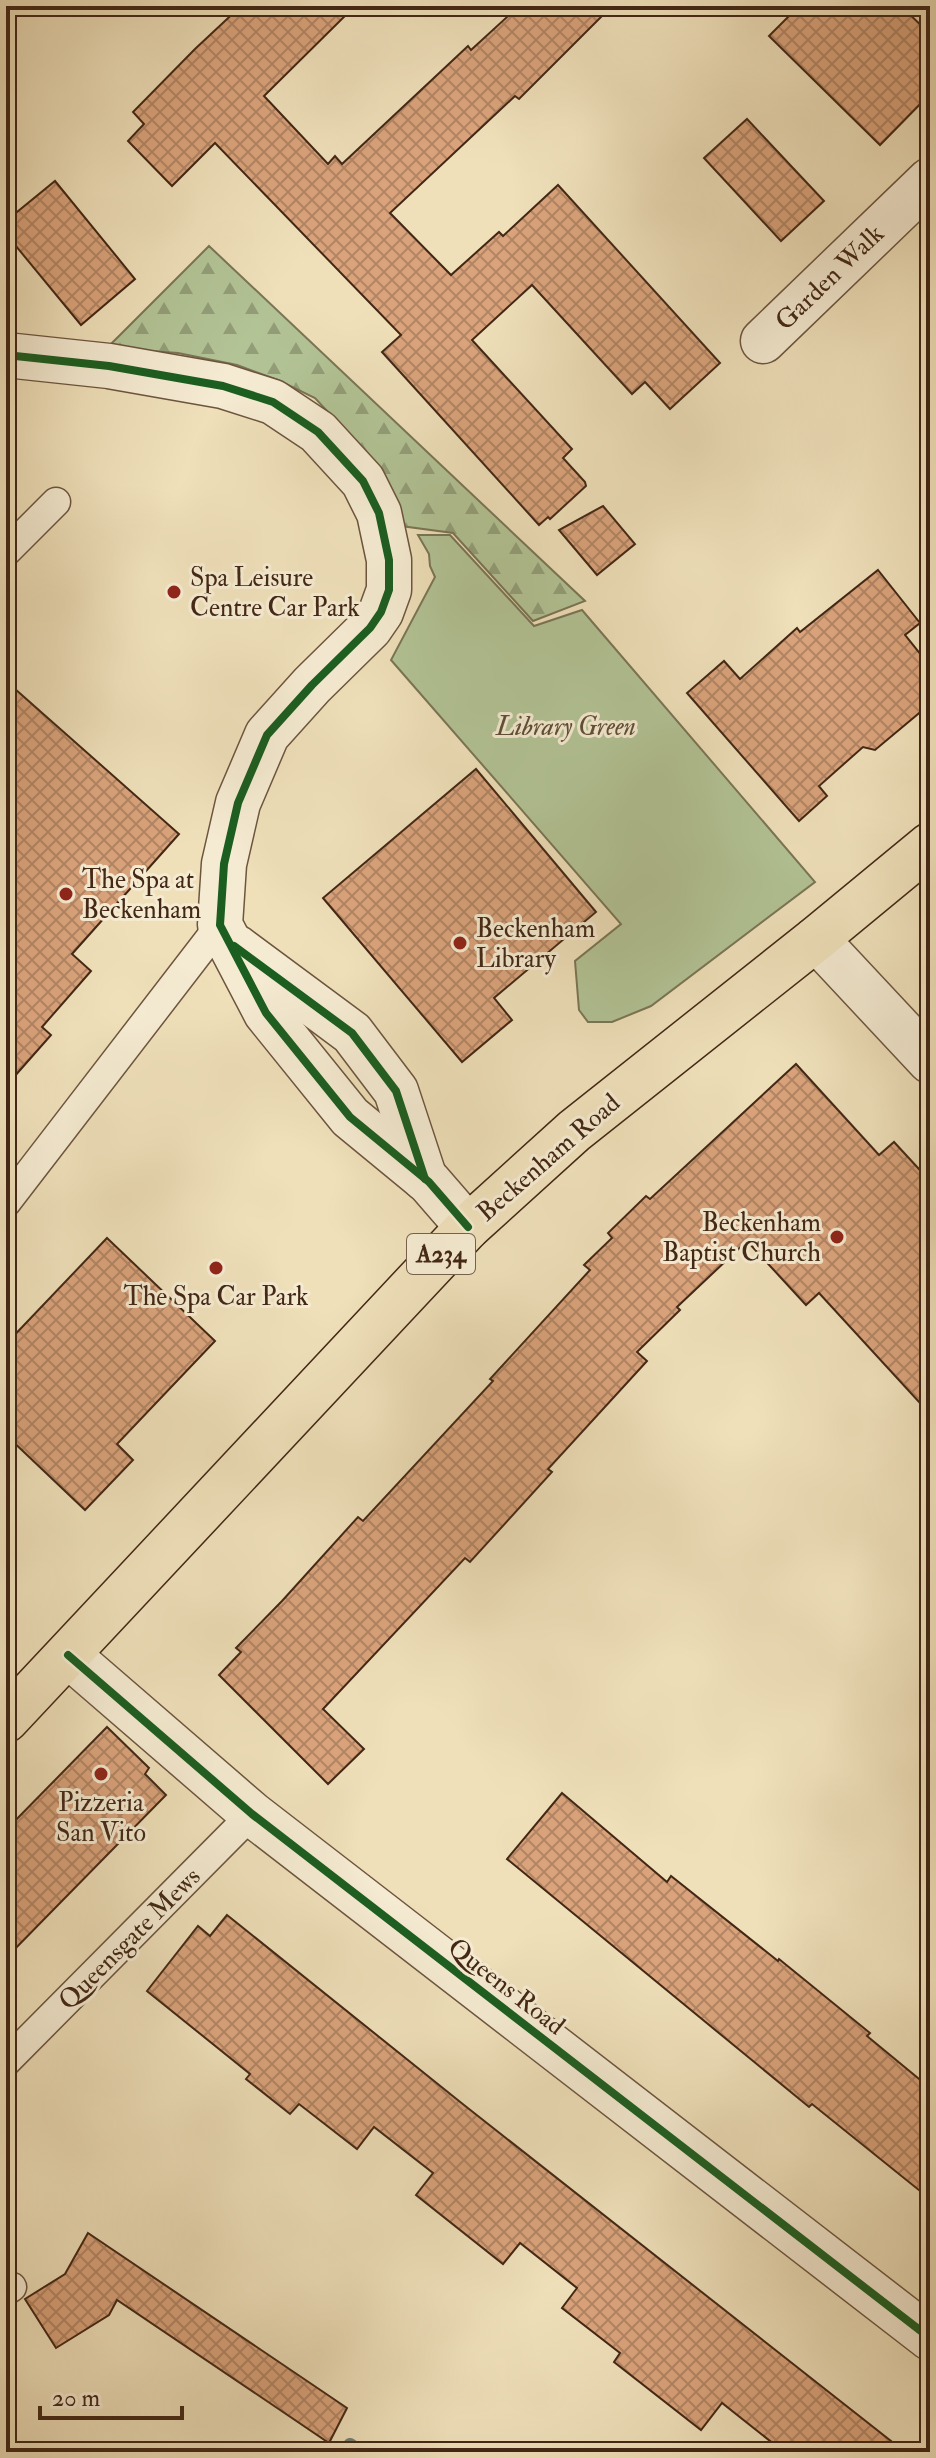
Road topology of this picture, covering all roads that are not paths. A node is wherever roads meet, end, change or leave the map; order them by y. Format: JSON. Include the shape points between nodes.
{"nodes":[{"id":1,"x":930,"y":180,"type":"edge"},
{"id":2,"x":763,"y":341,"type":"dead end"},
{"id":3,"x":6,"y":355,"type":"edge"},
{"id":4,"x":56,"y":502,"type":"dead end"},
{"id":5,"x":6,"y":552,"type":"edge"},
{"id":6,"x":930,"y":845,"type":"edge"},
{"id":7,"x":225,"y":934,"type":"junction"},
{"id":8,"x":816,"y":939,"type":"junction"},
{"id":9,"x":930,"y":1061,"type":"edge"},
{"id":10,"x":6,"y":1203,"type":"edge"},
{"id":11,"x":468,"y":1227,"type":"junction"},
{"id":12,"x":68,"y":1655,"type":"junction"},
{"id":13,"x":6,"y":1720,"type":"edge"},
{"id":14,"x":252,"y":1814,"type":"junction"},
{"id":15,"x":6,"y":2062,"type":"edge"},
{"id":16,"x":930,"y":2338,"type":"edge"}],
"edges":[{"from":1,"to":2,"type":"street","name":"Garden Walk"},
{"from":3,"to":7,"type":"street","via":[[223,386],[273,402],[318,432],[363,481],[379,513],[389,560],[389,590],[381,612],[267,735],[238,803],[224,864]]},
{"from":4,"to":5,"type":"lane"},
{"from":6,"to":8,"type":"main road","name":"Beckenham Road","number":"A234"},
{"from":7,"to":10,"type":"lane"},
{"from":7,"to":11,"type":"street","via":[[266,1013],[350,1117],[425,1179]]},
{"from":8,"to":9,"type":"street"},
{"from":8,"to":11,"type":"main road","name":"Beckenham Road","number":"A234","via":[[574,1131]]},
{"from":11,"to":12,"type":"main road","name":"Beckenham Road","number":"A234"},
{"from":12,"to":13,"type":"main road","name":"Beckenham Road","number":"A234"},
{"from":12,"to":14,"type":"street","name":"Queens Road"},
{"from":14,"to":15,"type":"lane","name":"Queensgate Mews"},
{"from":14,"to":16,"type":"street","name":"Queens Road"}]}
